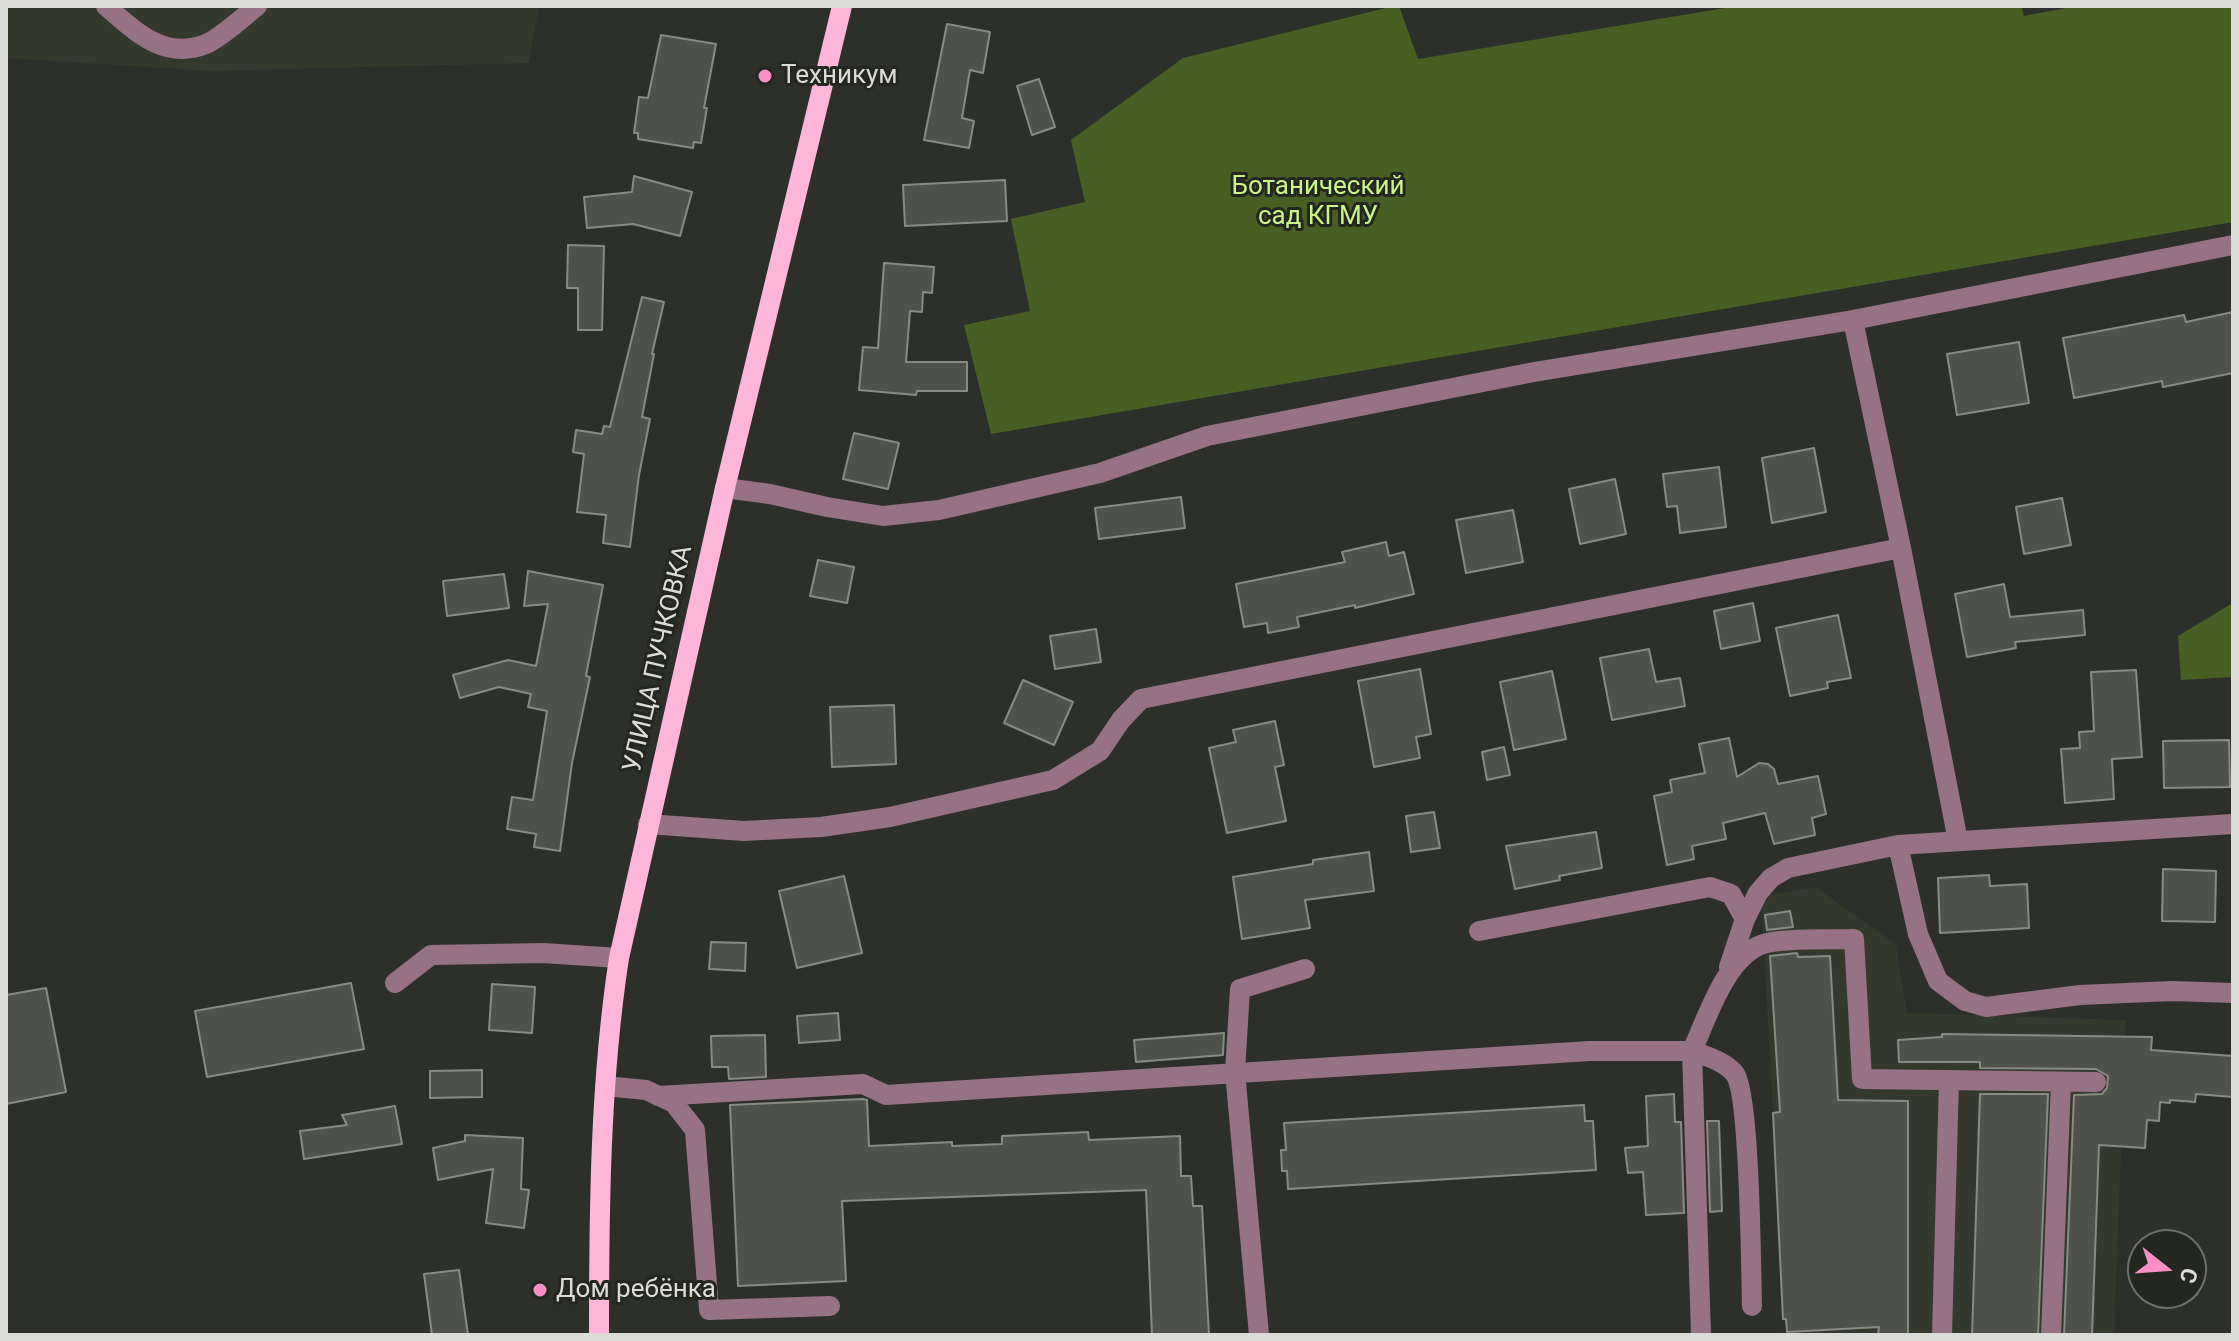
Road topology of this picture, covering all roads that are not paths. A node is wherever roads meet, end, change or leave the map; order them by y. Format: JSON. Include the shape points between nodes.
{"nodes":[{"id":1,"x":106,"y":6,"type":"edge"},
{"id":2,"x":257,"y":6,"type":"edge"},
{"id":3,"x":842,"y":6,"type":"edge"},
{"id":4,"x":2233,"y":245,"type":"edge"},
{"id":5,"x":1853,"y":320,"type":"junction"},
{"id":6,"x":725,"y":488,"type":"junction"},
{"id":7,"x":1901,"y":548,"type":"junction"},
{"id":8,"x":648,"y":824,"type":"junction"},
{"id":9,"x":2233,"y":824,"type":"edge"},
{"id":10,"x":1958,"y":841,"type":"junction"},
{"id":11,"x":1898,"y":845,"type":"junction"},
{"id":12,"x":1745,"y":919,"type":"junction"},
{"id":13,"x":1479,"y":931,"type":"dead end"},
{"id":14,"x":619,"y":958,"type":"junction"},
{"id":15,"x":1305,"y":969,"type":"dead end"},
{"id":16,"x":1725,"y":978,"type":"junction"},
{"id":17,"x":395,"y":983,"type":"dead end"},
{"id":18,"x":2233,"y":993,"type":"edge"},
{"id":19,"x":1692,"y":1051,"type":"junction"},
{"id":20,"x":1235,"y":1072,"type":"junction"},
{"id":21,"x":1949,"y":1080,"type":"junction"},
{"id":22,"x":2061,"y":1082,"type":"junction"},
{"id":23,"x":2096,"y":1082,"type":"dead end"},
{"id":24,"x":605,"y":1086,"type":"junction"},
{"id":25,"x":658,"y":1096,"type":"junction"},
{"id":26,"x":830,"y":1306,"type":"dead end"},
{"id":27,"x":1752,"y":1306,"type":"dead end"},
{"id":28,"x":599,"y":1335,"type":"edge"},
{"id":29,"x":1259,"y":1335,"type":"edge"},
{"id":30,"x":1701,"y":1335,"type":"edge"},
{"id":31,"x":1942,"y":1335,"type":"edge"},
{"id":32,"x":2051,"y":1335,"type":"edge"}],
"edges":[{"from":1,"to":2,"type":"street","via":[[144,38],[172,51],[206,44]]},
{"from":3,"to":6,"type":"main road","name":"УЛИЦА ПУЧКОВКА"},
{"from":4,"to":5,"type":"street"},
{"from":5,"to":6,"type":"street","via":[[1534,372],[1207,436],[1100,473],[939,510],[883,516]]},
{"from":5,"to":7,"type":"street"},
{"from":6,"to":8,"type":"main road","name":"УЛИЦА ПУЧКОВКА"},
{"from":7,"to":8,"type":"street","via":[[1141,699],[1100,751],[1053,780],[890,817],[744,831]]},
{"from":7,"to":10,"type":"street"},
{"from":8,"to":14,"type":"main road","name":"УЛИЦА ПУЧКОВКА"},
{"from":9,"to":10,"type":"street"},
{"from":10,"to":11,"type":"street"},
{"from":11,"to":12,"type":"street","via":[[1788,868],[1764,886]]},
{"from":11,"to":18,"type":"street","via":[[1923,946],[1938,981],[1965,1001],[1986,1007],[2080,995]]},
{"from":12,"to":13,"type":"street","via":[[1731,894],[1710,887]]},
{"from":12,"to":16,"type":"street"},
{"from":14,"to":17,"type":"street","via":[[431,955]]},
{"from":14,"to":24,"type":"main road","name":"УЛИЦА ПУЧКОВКА"},
{"from":15,"to":20,"type":"street","via":[[1240,989]]},
{"from":16,"to":19,"type":"street"},
{"from":16,"to":21,"type":"street","via":[[1744,955],[1766,943],[1854,939],[1862,1079]]},
{"from":19,"to":20,"type":"street","via":[[1590,1051]]},
{"from":19,"to":27,"type":"street","via":[[1736,1074],[1744,1107]]},
{"from":19,"to":30,"type":"street"},
{"from":20,"to":25,"type":"street","via":[[886,1095],[863,1084]]},
{"from":20,"to":29,"type":"street"},
{"from":21,"to":22,"type":"street"},
{"from":21,"to":31,"type":"street"},
{"from":22,"to":23,"type":"street"},
{"from":22,"to":32,"type":"street"},
{"from":24,"to":25,"type":"street"},
{"from":24,"to":28,"type":"main road","name":"УЛИЦА ПУЧКОВКА"},
{"from":25,"to":26,"type":"street","via":[[674,1103],[695,1130],[709,1310]]}]}
